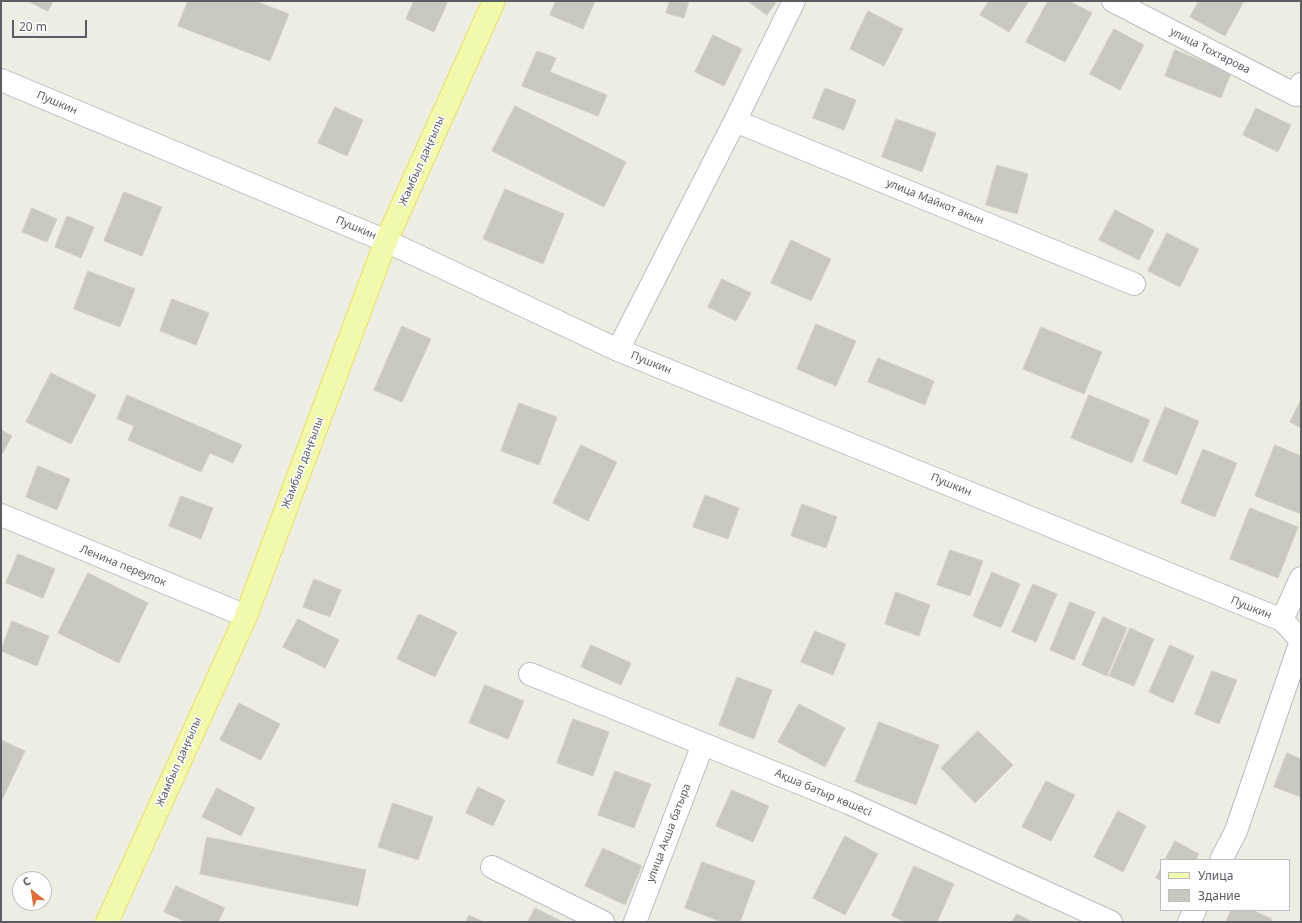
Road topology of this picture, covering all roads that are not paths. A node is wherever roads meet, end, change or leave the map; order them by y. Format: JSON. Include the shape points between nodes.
{"nodes":[{"id":1,"x":494,"y":1,"type":"edge"},
{"id":2,"x":794,"y":1,"type":"edge"},
{"id":3,"x":1113,"y":1,"type":"edge"},
{"id":4,"x":1,"y":80,"type":"edge"},
{"id":5,"x":1301,"y":84,"type":"edge"},
{"id":6,"x":735,"y":121,"type":"junction"},
{"id":7,"x":386,"y":241,"type":"junction"},
{"id":8,"x":1134,"y":284,"type":"dead end"},
{"id":9,"x":618,"y":350,"type":"junction"},
{"id":10,"x":1,"y":515,"type":"edge"},
{"id":11,"x":1301,"y":578,"type":"edge"},
{"id":12,"x":246,"y":616,"type":"junction"},
{"id":13,"x":1282,"y":620,"type":"junction"},
{"id":14,"x":1301,"y":640,"type":"edge"},
{"id":15,"x":530,"y":674,"type":"dead end"},
{"id":16,"x":703,"y":744,"type":"junction"},
{"id":17,"x":1222,"y":859,"type":"edge"},
{"id":18,"x":492,"y":867,"type":"dead end"},
{"id":19,"x":1194,"y":911,"type":"edge"},
{"id":20,"x":107,"y":922,"type":"edge"},
{"id":21,"x":603,"y":922,"type":"edge"},
{"id":22,"x":635,"y":922,"type":"edge"},
{"id":23,"x":1111,"y":922,"type":"edge"},
{"id":24,"x":1189,"y":922,"type":"edge"}],
"edges":[{"from":1,"to":7,"type":"main road","name":"Жамбыл даңғылы"},
{"from":2,"to":6,"type":"street"},
{"from":3,"to":5,"type":"street","name":"улица Тохтарова","via":[[1296,95]]},
{"from":4,"to":7,"type":"street","name":"Пушкин"},
{"from":6,"to":8,"type":"street","name":"улица Майкот акын"},
{"from":6,"to":9,"type":"street"},
{"from":7,"to":9,"type":"street","name":"Пушкин"},
{"from":7,"to":12,"type":"main road","name":"Жамбыл даңғылы"},
{"from":9,"to":13,"type":"street","name":"Пушкин"},
{"from":10,"to":12,"type":"street","name":"Ленина переулок"},
{"from":11,"to":13,"type":"street"},
{"from":12,"to":20,"type":"main road","name":"Жамбыл даңғылы"},
{"from":13,"to":14,"type":"street","name":"Пушкин"},
{"from":14,"to":17,"type":"street","via":[[1236,831]]},
{"from":15,"to":16,"type":"street","name":"Ақша батыр көшесі"},
{"from":16,"to":22,"type":"street","name":"улица Акша батыра"},
{"from":16,"to":23,"type":"street","name":"Ақша батыр көшесі","via":[[849,803]]},
{"from":18,"to":21,"type":"street"},
{"from":19,"to":24,"type":"street"}]}
